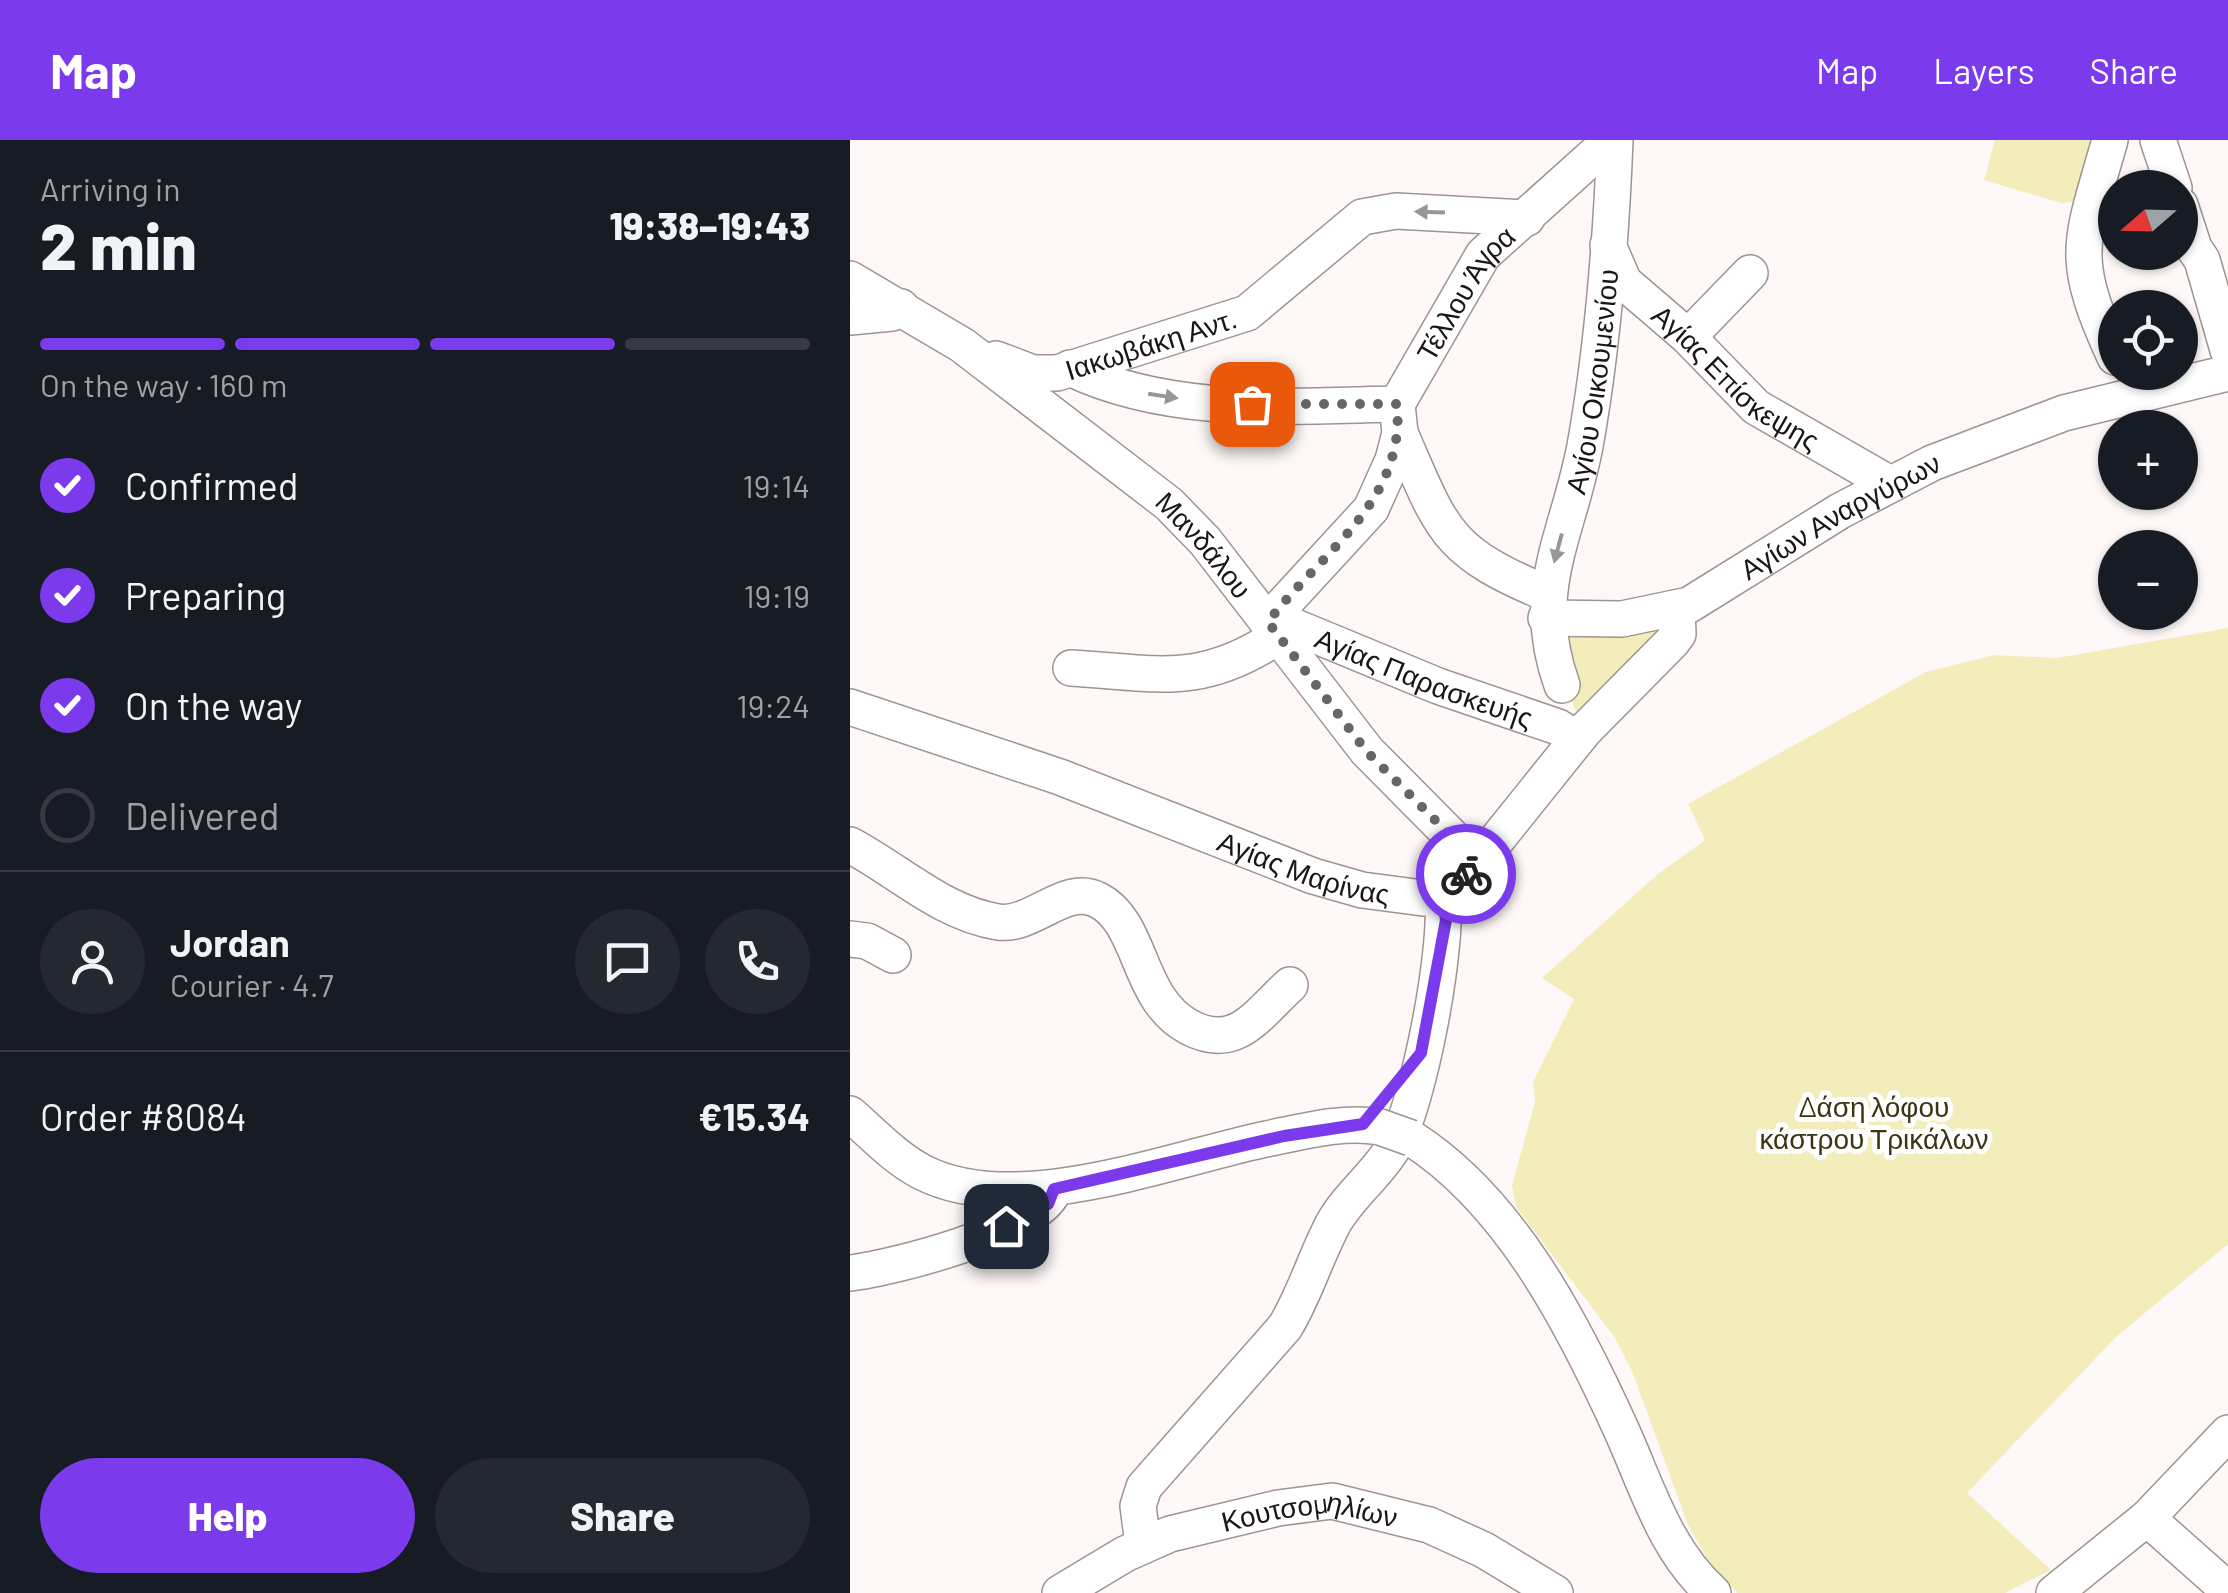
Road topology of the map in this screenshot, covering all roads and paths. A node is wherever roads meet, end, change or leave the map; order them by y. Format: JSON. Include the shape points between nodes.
{"nodes":[{"id":1,"x":2110,"y":140,"type":"edge"},
{"id":2,"x":2158,"y":140,"type":"edge"},
{"id":3,"x":1608,"y":141,"type":"edge"},
{"id":4,"x":2168,"y":170,"type":"edge"},
{"id":5,"x":1527,"y":218,"type":"junction"},
{"id":6,"x":1608,"y":244,"type":"junction"},
{"id":7,"x":2215,"y":251,"type":"edge"},
{"id":8,"x":1750,"y":273,"type":"dead end"},
{"id":9,"x":850,"y":279,"type":"edge"},
{"id":10,"x":901,"y":307,"type":"junction"},
{"id":11,"x":850,"y":317,"type":"edge"},
{"id":12,"x":2098,"y":317,"type":"edge"},
{"id":13,"x":1688,"y":338,"type":"junction"},
{"id":14,"x":966,"y":348,"type":"junction"},
{"id":15,"x":2228,"y":350,"type":"edge"},
{"id":16,"x":1070,"y":368,"type":"junction"},
{"id":17,"x":2228,"y":374,"type":"edge"},
{"id":18,"x":2198,"y":377,"type":"edge"},
{"id":19,"x":2112,"y":390,"type":"edge"},
{"id":20,"x":1399,"y":418,"type":"junction"},
{"id":21,"x":1890,"y":484,"type":"junction"},
{"id":22,"x":1547,"y":606,"type":"junction"},
{"id":23,"x":1676,"y":608,"type":"junction"},
{"id":24,"x":1272,"y":625,"type":"junction"},
{"id":25,"x":1071,"y":668,"type":"dead end"},
{"id":26,"x":1562,"y":685,"type":"dead end"},
{"id":27,"x":861,"y":710,"type":"edge"},
{"id":28,"x":1577,"y":739,"type":"junction"},
{"id":29,"x":850,"y":845,"type":"edge"},
{"id":30,"x":1478,"y":863,"type":"junction"},
{"id":31,"x":1442,"y":893,"type":"junction"},
{"id":32,"x":850,"y":938,"type":"edge"},
{"id":33,"x":893,"y":955,"type":"dead end"},
{"id":34,"x":1290,"y":985,"type":"dead end"},
{"id":35,"x":1421,"y":1053,"type":"junction"},
{"id":36,"x":850,"y":1114,"type":"edge"},
{"id":37,"x":1385,"y":1130,"type":"junction"},
{"id":38,"x":1054,"y":1189,"type":"junction"},
{"id":39,"x":850,"y":1273,"type":"edge"},
{"id":40,"x":2228,"y":1432,"type":"edge"},
{"id":41,"x":2147,"y":1518,"type":"junction"},
{"id":42,"x":1143,"y":1544,"type":"junction"},
{"id":43,"x":1510,"y":1582,"type":"edge"},
{"id":44,"x":2228,"y":1590,"type":"edge"},
{"id":45,"x":1060,"y":1593,"type":"edge"},
{"id":46,"x":1554,"y":1593,"type":"edge"},
{"id":47,"x":1713,"y":1593,"type":"edge"},
{"id":48,"x":2054,"y":1593,"type":"edge"}],
"edges":[{"from":1,"to":12,"type":"street","via":[[2083,234],[2082,262]]},
{"from":2,"to":4,"type":"street"},
{"from":3,"to":5,"type":"street","name":"Τέλλου Άγρα"},
{"from":3,"to":6,"type":"street","name":"Αγίου Οικουμενίου"},
{"from":5,"to":16,"type":"street","name":"Ιακωβάκη Αντ.","one_way":true,"via":[[1370,215],[1348,225],[1247,313]]},
{"from":5,"to":20,"type":"street","name":"Τέλλου Άγρα","via":[[1484,256]]},
{"from":6,"to":13,"type":"street","name":"Αγίας Επίσκεψης","via":[[1624,282]]},
{"from":6,"to":22,"type":"street","name":"Αγίου Οικουμενίου","one_way":true,"via":[[1585,444]]},
{"from":7,"to":15,"type":"street"},
{"from":8,"to":13,"type":"street"},
{"from":9,"to":10,"type":"street"},
{"from":10,"to":11,"type":"street","via":[[892,314]]},
{"from":10,"to":14,"type":"street"},
{"from":13,"to":21,"type":"street","name":"Αγίας Επίσκεψης","via":[[1775,421]]},
{"from":14,"to":16,"type":"street","via":[[1033,373]]},
{"from":14,"to":24,"type":"street","name":"Μανδάλου","via":[[1169,504]]},
{"from":16,"to":20,"type":"street","name":"Ιακωβάκη Αντ.","one_way":true,"via":[[1117,387],[1206,402]]},
{"from":17,"to":18,"type":"street","name":"Αγίων Αναργύρων"},
{"from":19,"to":21,"type":"street","name":"Αγίων Αναργύρων"},
{"from":20,"to":22,"type":"street","name":"Αγίων Αναργύρων","via":[[1448,533]]},
{"from":20,"to":24,"type":"street","name":"Τέλλου Άγρα","via":[[1383,489],[1371,509]]},
{"from":21,"to":23,"type":"street","name":"Αγίων Αναργύρων","via":[[1704,598]]},
{"from":22,"to":23,"type":"street","name":"Αγίων Αναργύρων","via":[[1622,619]]},
{"from":22,"to":26,"type":"street","via":[[1548,644]]},
{"from":23,"to":28,"type":"street","via":[[1678,634],[1672,642]]},
{"from":24,"to":25,"type":"street","name":"Τέλλου Άγρα","via":[[1243,659],[1188,676]]},
{"from":24,"to":28,"type":"street","name":"Αγίας Παρασκευής"},
{"from":24,"to":30,"type":"street","name":"Μανδάλου","via":[[1398,787]]},
{"from":27,"to":31,"type":"street","name":"Αγίας Μαρίνας","via":[[1060,777],[1326,880],[1406,896]]},
{"from":28,"to":30,"type":"street"},
{"from":29,"to":34,"type":"street","via":[[948,906],[991,920],[1021,922],[1074,897],[1098,900],[1120,920],[1166,1010],[1212,1037],[1238,1032]]},
{"from":30,"to":31,"type":"street"},
{"from":31,"to":35,"type":"street","via":[[1446,920]]},
{"from":32,"to":33,"type":"street"},
{"from":35,"to":37,"type":"street"},
{"from":35,"to":42,"type":"street","via":[[1395,1145],[1339,1214],[1302,1299],[1144,1487],[1138,1506]]},
{"from":36,"to":38,"type":"street","via":[[931,1176],[1008,1191]]},
{"from":37,"to":38,"type":"street","via":[[1267,1139]]},
{"from":37,"to":47,"type":"street","via":[[1456,1175],[1521,1250],[1592,1369],[1668,1538]]},
{"from":38,"to":39,"type":"street","via":[[1048,1204],[1006,1226],[902,1264]]},
{"from":40,"to":41,"type":"street"},
{"from":41,"to":44,"type":"street"},
{"from":41,"to":48,"type":"street"},
{"from":42,"to":43,"type":"street","name":"Κουτσομηλίων","via":[[1249,1514],[1332,1501],[1429,1525]]},
{"from":42,"to":45,"type":"street","name":"Κουτσομηλίων"},
{"from":43,"to":46,"type":"street","name":"Κουτσομηλίων"}]}
